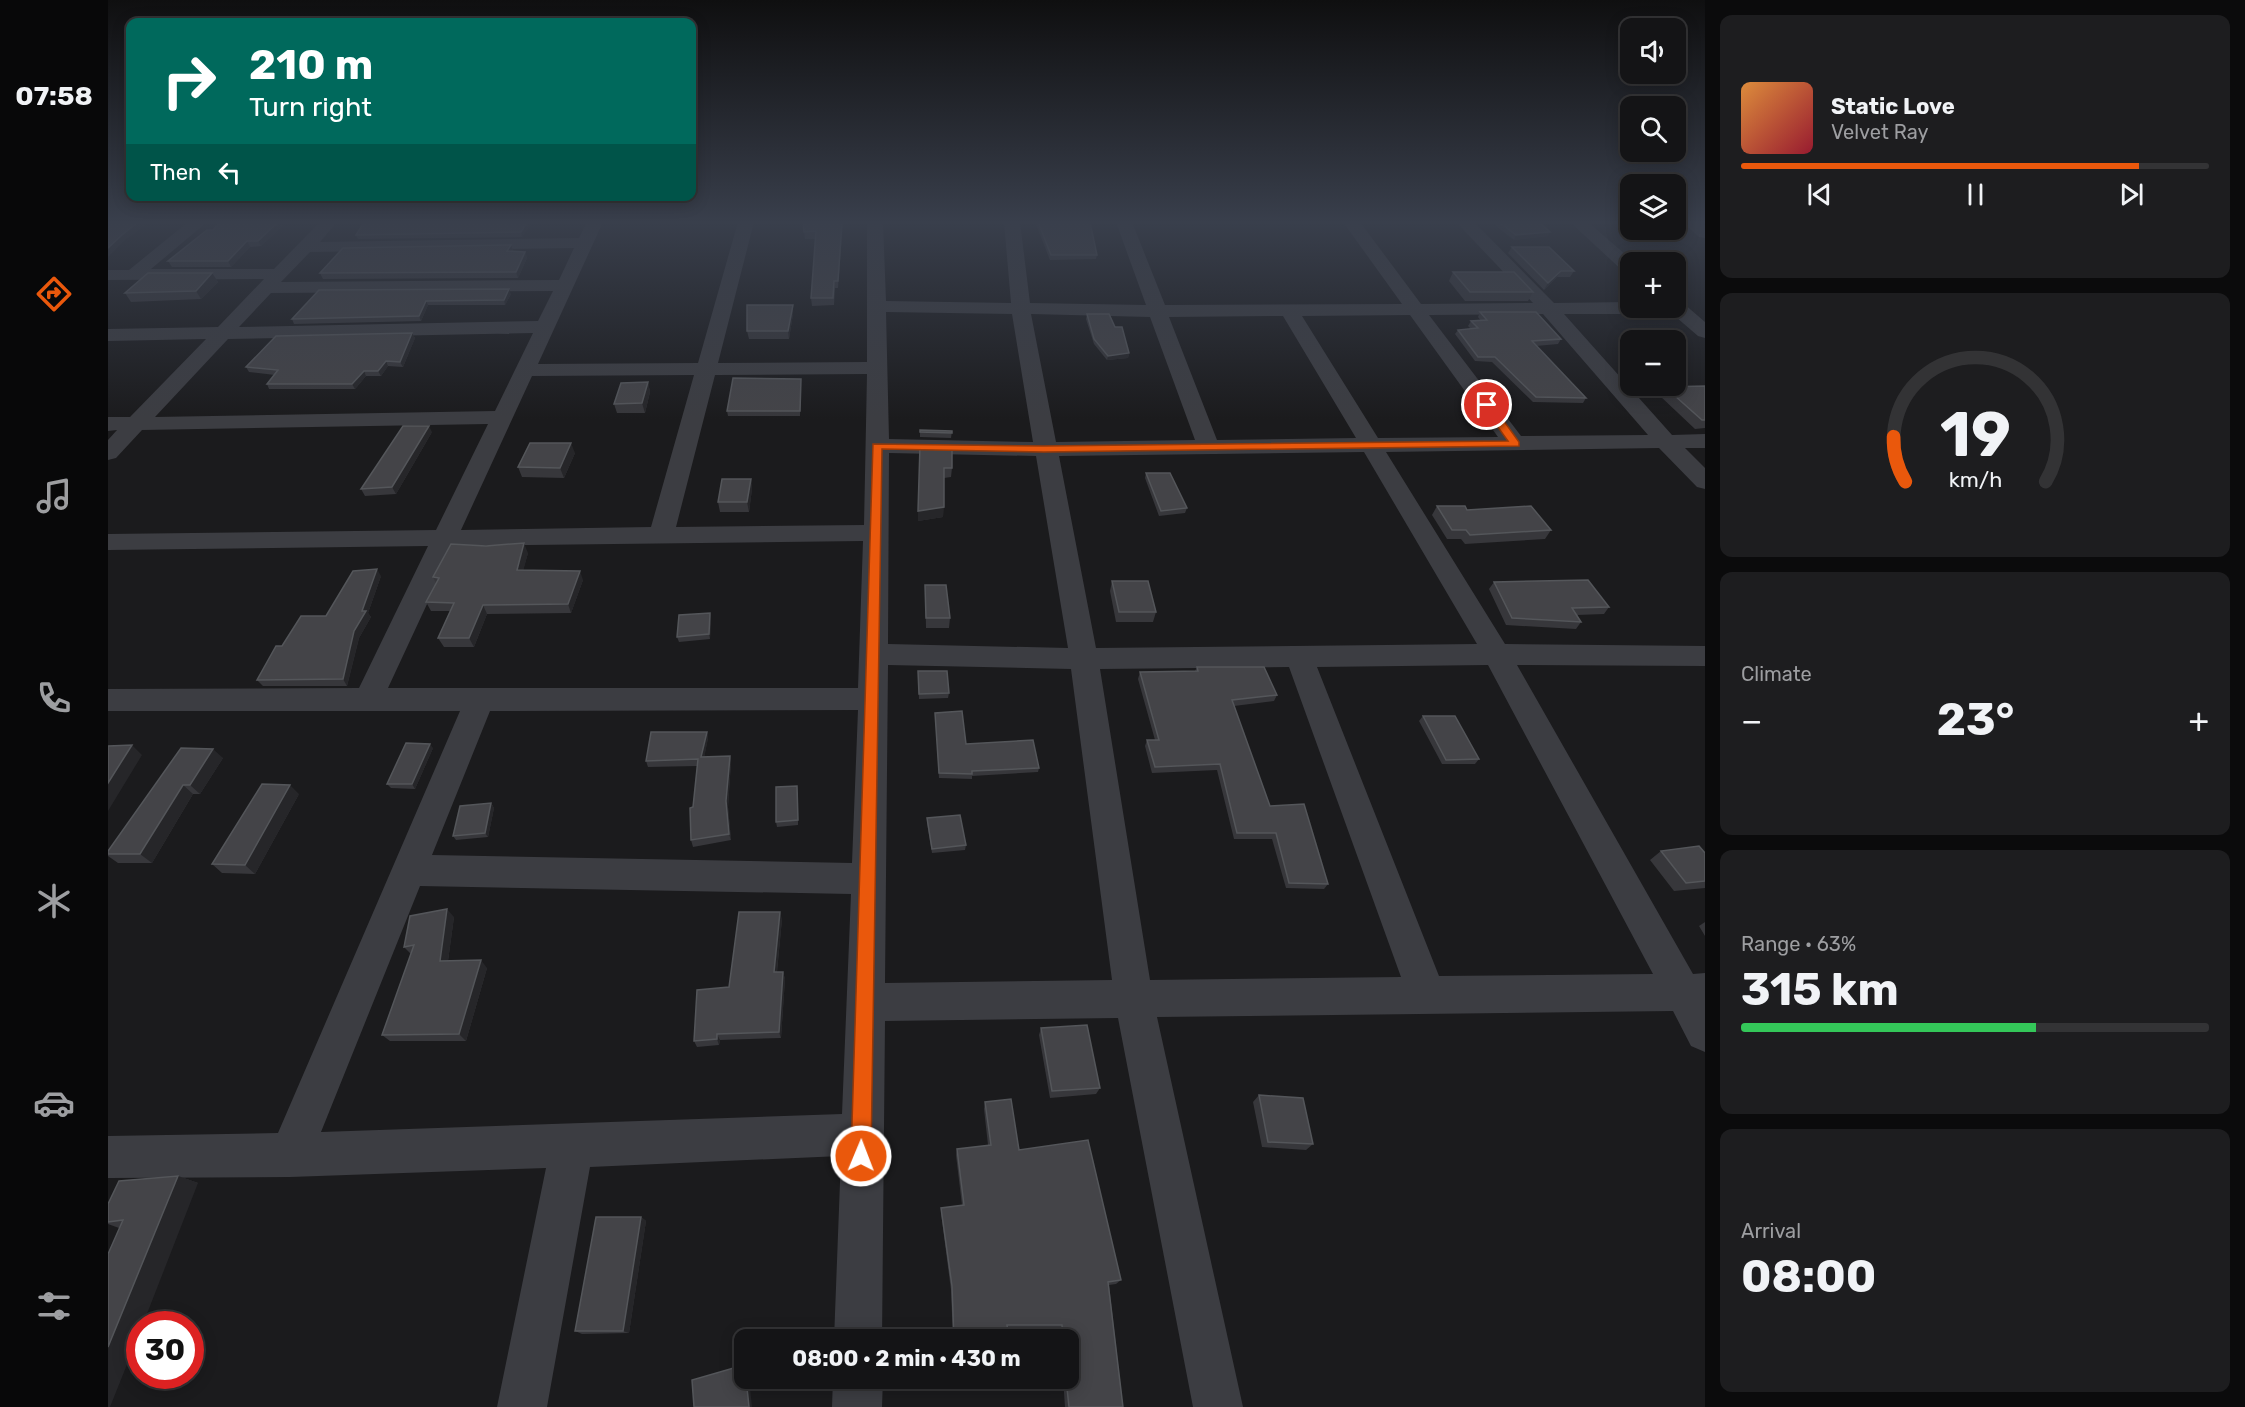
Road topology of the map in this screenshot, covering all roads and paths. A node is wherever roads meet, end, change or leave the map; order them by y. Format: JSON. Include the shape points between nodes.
{"nodes":[{"id":1,"x":265,"y":288,"type":"edge"},
{"id":2,"x":564,"y":288,"type":"edge"},
{"id":3,"x":728,"y":288,"type":"edge"},
{"id":4,"x":877,"y":288,"type":"edge"},
{"id":5,"x":1018,"y":288,"type":"edge"},
{"id":6,"x":1148,"y":288,"type":"edge"},
{"id":7,"x":1400,"y":288,"type":"edge"},
{"id":8,"x":1528,"y":288,"type":"edge"},
{"id":9,"x":878,"y":306,"type":"junction"},
{"id":10,"x":1620,"y":308,"type":"edge"},
{"id":11,"x":1549,"y":309,"type":"junction"},
{"id":12,"x":1417,"y":310,"type":"junction"},
{"id":13,"x":1020,"y":311,"type":"junction"},
{"id":14,"x":1157,"y":311,"type":"junction"},
{"id":15,"x":1290,"y":311,"type":"junction"},
{"id":16,"x":1686,"y":316,"type":"edge"},
{"id":17,"x":545,"y":327,"type":"junction"},
{"id":18,"x":1705,"y":332,"type":"edge"},
{"id":19,"x":221,"y":333,"type":"junction"},
{"id":20,"x":108,"y":335,"type":"edge"},
{"id":21,"x":878,"y":368,"type":"junction"},
{"id":22,"x":706,"y":369,"type":"junction"},
{"id":23,"x":525,"y":370,"type":"junction"},
{"id":24,"x":503,"y":417,"type":"junction"},
{"id":25,"x":108,"y":424,"type":"edge"},
{"id":26,"x":135,"y":424,"type":"junction"},
{"id":27,"x":1665,"y":441,"type":"junction"},
{"id":28,"x":1705,"y":441,"type":"edge"},
{"id":29,"x":1371,"y":444,"type":"junction"},
{"id":30,"x":1515,"y":444,"type":"junction"},
{"id":31,"x":877,"y":446,"type":"junction"},
{"id":32,"x":1208,"y":446,"type":"junction"},
{"id":33,"x":1044,"y":449,"type":"junction"},
{"id":34,"x":108,"y":453,"type":"edge"},
{"id":35,"x":1705,"y":482,"type":"edge"},
{"id":36,"x":875,"y":533,"type":"junction"},
{"id":37,"x":661,"y":535,"type":"junction"},
{"id":38,"x":446,"y":536,"type":"junction"},
{"id":39,"x":108,"y":542,"type":"edge"},
{"id":40,"x":874,"y":654,"type":"junction"},
{"id":41,"x":1497,"y":654,"type":"junction"},
{"id":42,"x":1299,"y":656,"type":"junction"},
{"id":43,"x":1705,"y":656,"type":"edge"},
{"id":44,"x":1084,"y":659,"type":"junction"},
{"id":45,"x":369,"y":698,"type":"junction"},
{"id":46,"x":480,"y":698,"type":"junction"},
{"id":47,"x":873,"y":699,"type":"junction"},
{"id":48,"x":108,"y":700,"type":"edge"},
{"id":49,"x":409,"y":870,"type":"junction"},
{"id":50,"x":868,"y":879,"type":"junction"},
{"id":51,"x":1693,"y":992,"type":"edge"},
{"id":52,"x":1427,"y":996,"type":"junction"},
{"id":53,"x":1134,"y":999,"type":"junction"},
{"id":54,"x":865,"y":1002,"type":"junction"},
{"id":55,"x":1705,"y":1032,"type":"edge"},
{"id":56,"x":861,"y":1134,"type":"junction"},
{"id":57,"x":572,"y":1148,"type":"junction"},
{"id":58,"x":290,"y":1155,"type":"junction"},
{"id":59,"x":108,"y":1157,"type":"edge"},
{"id":60,"x":858,"y":1329,"type":"edge"},
{"id":61,"x":858,"y":1389,"type":"edge"},
{"id":62,"x":522,"y":1407,"type":"edge"},
{"id":63,"x":857,"y":1407,"type":"edge"},
{"id":64,"x":1218,"y":1407,"type":"edge"}],
"edges":[{"from":1,"to":19,"type":"street"},
{"from":2,"to":17,"type":"street"},
{"from":3,"to":22,"type":"street"},
{"from":4,"to":9,"type":"street"},
{"from":5,"to":13,"type":"street"},
{"from":6,"to":14,"type":"street"},
{"from":7,"to":12,"type":"street"},
{"from":8,"to":11,"type":"street"},
{"from":9,"to":13,"type":"street"},
{"from":9,"to":21,"type":"street"},
{"from":10,"to":11,"type":"street"},
{"from":11,"to":12,"type":"street"},
{"from":11,"to":27,"type":"street"},
{"from":12,"to":15,"type":"street"},
{"from":12,"to":30,"type":"street"},
{"from":13,"to":14,"type":"street"},
{"from":13,"to":33,"type":"street"},
{"from":14,"to":15,"type":"street"},
{"from":14,"to":32,"type":"street"},
{"from":15,"to":29,"type":"street"},
{"from":16,"to":18,"type":"street"},
{"from":17,"to":19,"type":"street"},
{"from":17,"to":23,"type":"street"},
{"from":19,"to":20,"type":"street"},
{"from":19,"to":26,"type":"street"},
{"from":21,"to":22,"type":"street"},
{"from":21,"to":31,"type":"street"},
{"from":22,"to":23,"type":"street"},
{"from":22,"to":37,"type":"street"},
{"from":23,"to":24,"type":"street"},
{"from":24,"to":26,"type":"street"},
{"from":24,"to":38,"type":"street"},
{"from":25,"to":26,"type":"street"},
{"from":26,"to":34,"type":"street"},
{"from":27,"to":28,"type":"street"},
{"from":27,"to":30,"type":"street"},
{"from":27,"to":35,"type":"street"},
{"from":29,"to":30,"type":"street"},
{"from":29,"to":32,"type":"street"},
{"from":29,"to":41,"type":"street"},
{"from":31,"to":33,"type":"street"},
{"from":31,"to":36,"type":"street"},
{"from":32,"to":33,"type":"street"},
{"from":33,"to":44,"type":"street"},
{"from":36,"to":37,"type":"street"},
{"from":36,"to":40,"type":"street"},
{"from":37,"to":38,"type":"street"},
{"from":38,"to":39,"type":"street"},
{"from":38,"to":45,"type":"street"},
{"from":40,"to":44,"type":"street"},
{"from":40,"to":47,"type":"street"},
{"from":41,"to":42,"type":"street"},
{"from":41,"to":43,"type":"street"},
{"from":41,"to":51,"type":"street"},
{"from":42,"to":44,"type":"street"},
{"from":42,"to":52,"type":"street"},
{"from":44,"to":53,"type":"street"},
{"from":45,"to":46,"type":"street"},
{"from":45,"to":48,"type":"street"},
{"from":46,"to":47,"type":"street"},
{"from":46,"to":49,"type":"street"},
{"from":47,"to":50,"type":"street"},
{"from":49,"to":50,"type":"street"},
{"from":49,"to":58,"type":"street"},
{"from":50,"to":54,"type":"street"},
{"from":51,"to":52,"type":"street"},
{"from":51,"to":55,"type":"street"},
{"from":52,"to":53,"type":"street"},
{"from":53,"to":54,"type":"street"},
{"from":53,"to":64,"type":"street"},
{"from":54,"to":56,"type":"street"},
{"from":56,"to":57,"type":"street"},
{"from":56,"to":60,"type":"street"},
{"from":57,"to":58,"type":"street"},
{"from":57,"to":62,"type":"street"},
{"from":58,"to":59,"type":"street"},
{"from":61,"to":63,"type":"street"}]}
